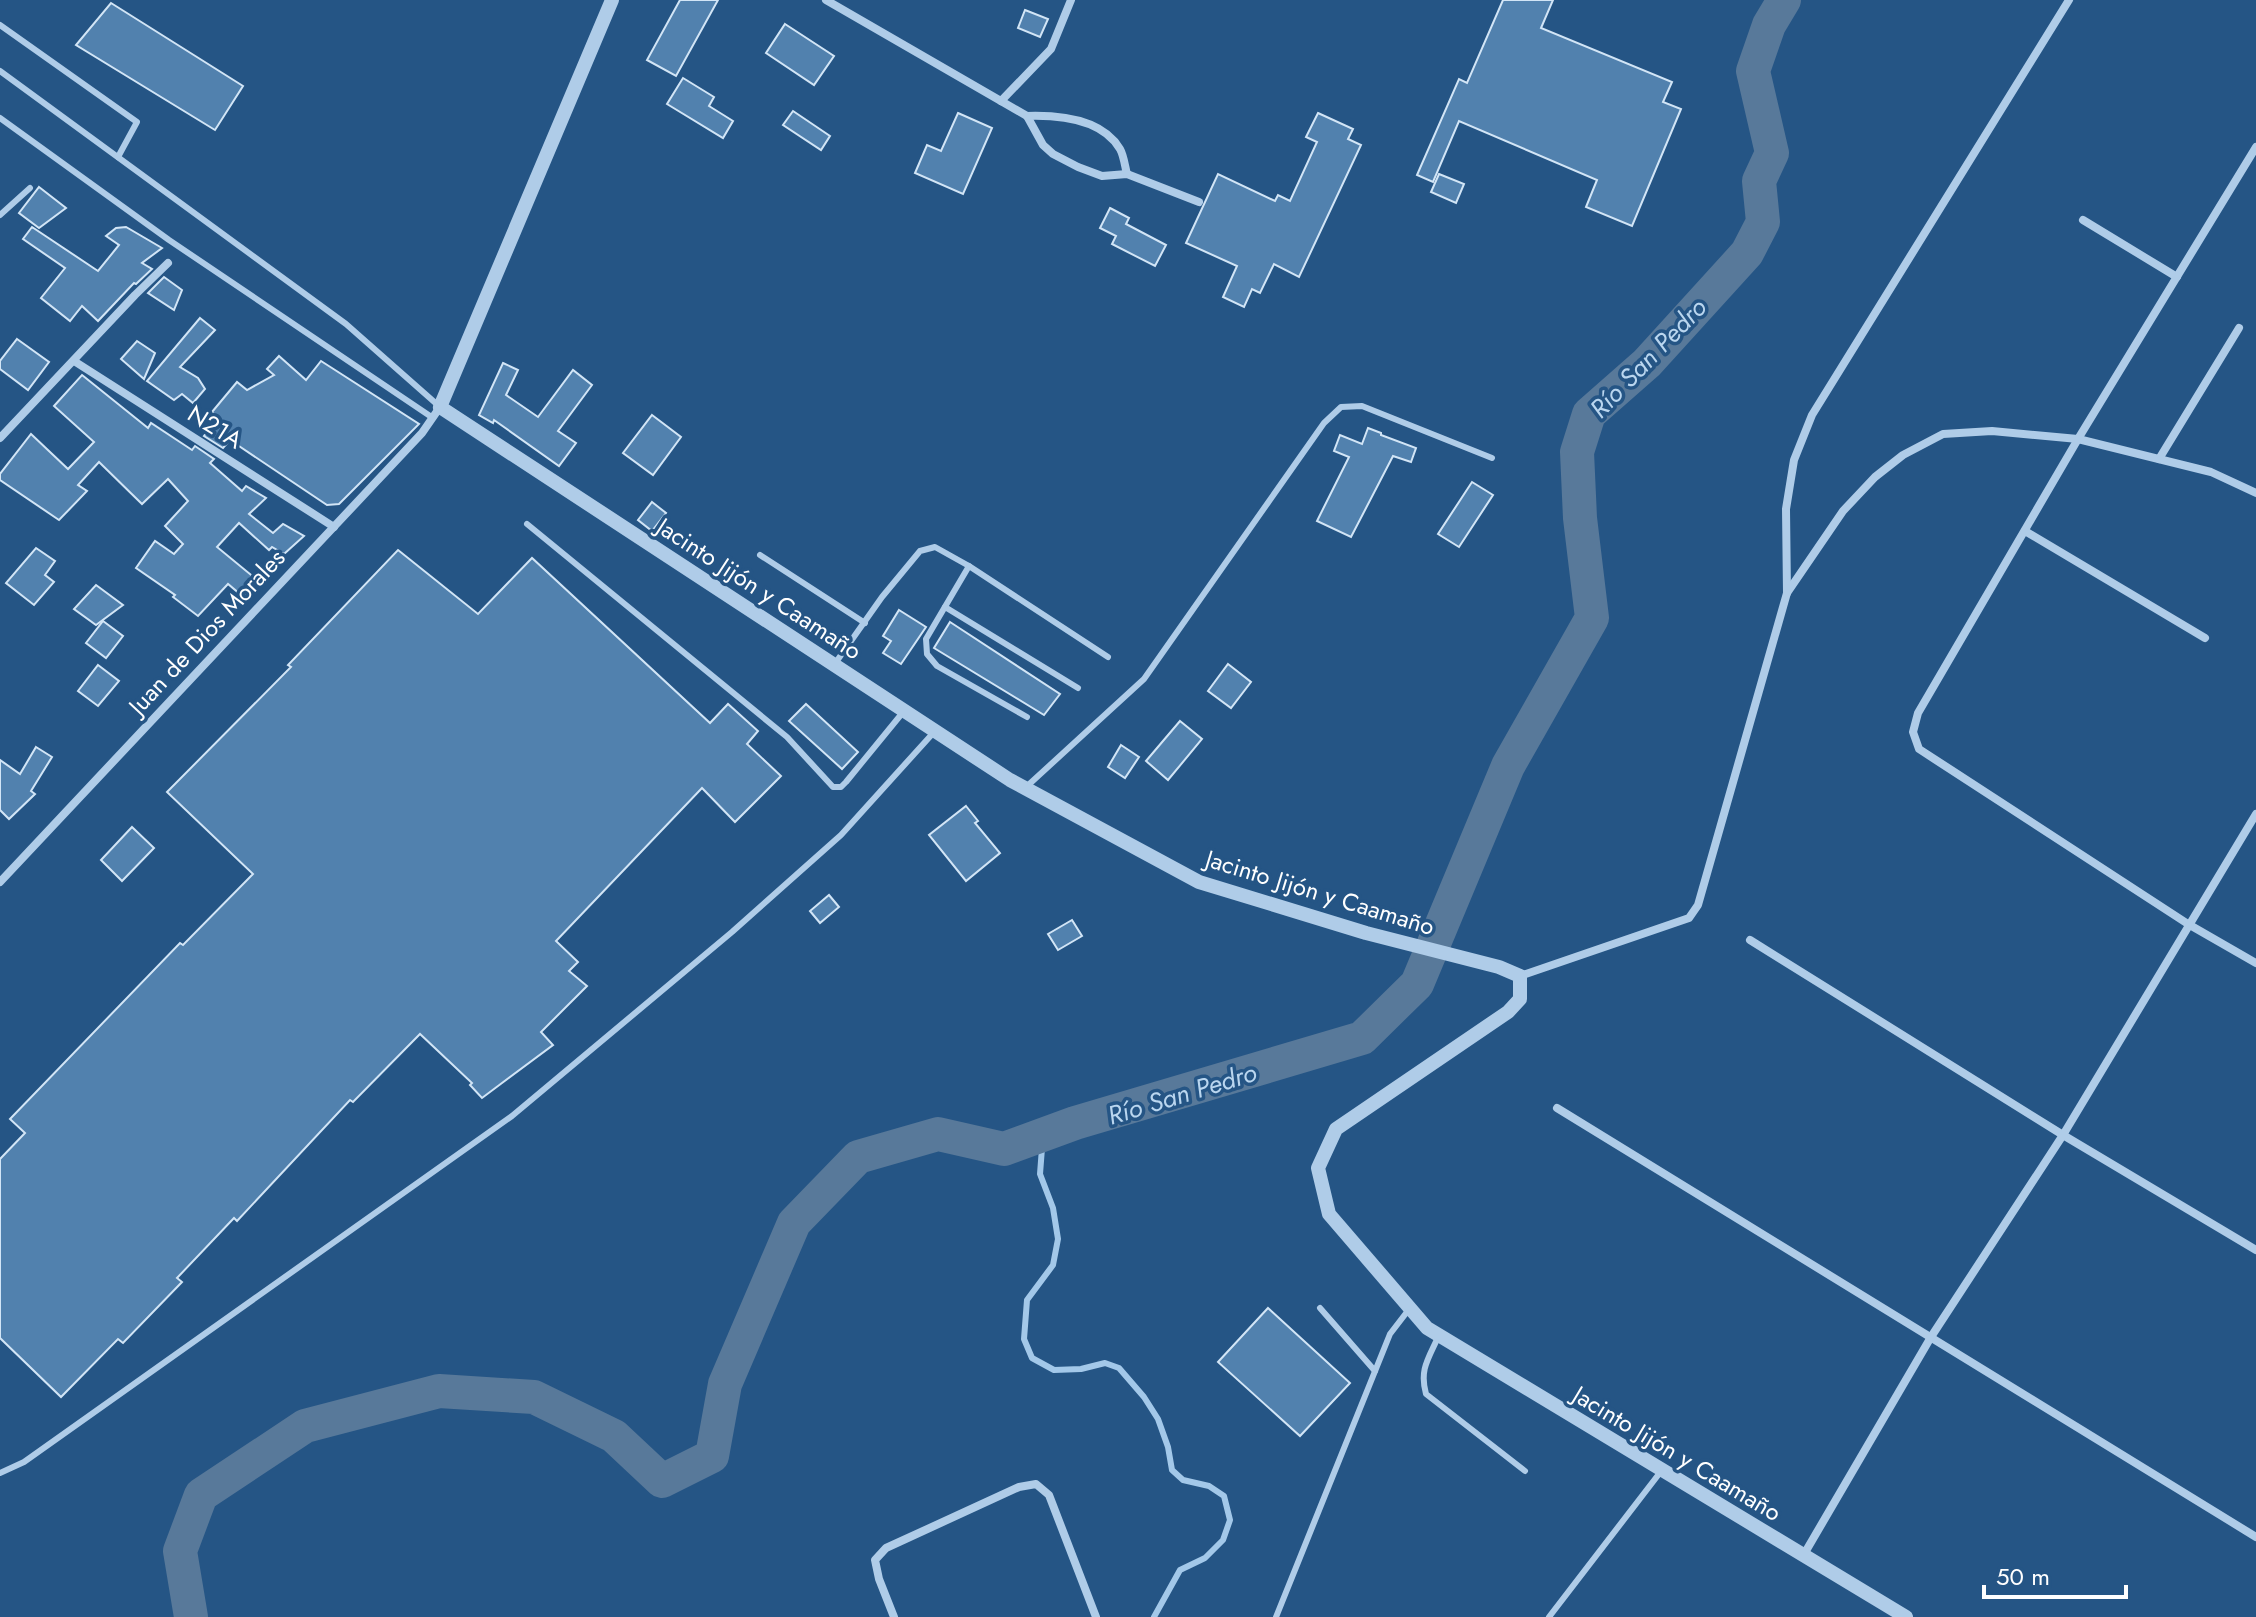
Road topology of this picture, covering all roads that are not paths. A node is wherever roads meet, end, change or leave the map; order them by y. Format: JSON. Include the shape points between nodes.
{"nodes":[{"id":1,"x":612,"y":0,"type":"edge"},
{"id":2,"x":826,"y":0,"type":"edge"},
{"id":3,"x":1071,"y":0,"type":"edge"},
{"id":4,"x":2069,"y":0,"type":"edge"},
{"id":5,"x":0,"y":25,"type":"edge"},
{"id":6,"x":0,"y":71,"type":"edge"},
{"id":7,"x":1001,"y":101,"type":"junction"},
{"id":8,"x":1027,"y":116,"type":"junction"},
{"id":9,"x":0,"y":118,"type":"edge"},
{"id":10,"x":2256,"y":147,"type":"edge"},
{"id":11,"x":118,"y":157,"type":"junction"},
{"id":12,"x":2247,"y":162,"type":"junction"},
{"id":13,"x":2256,"y":169,"type":"edge"},
{"id":14,"x":1127,"y":174,"type":"junction"},
{"id":15,"x":30,"y":188,"type":"dead end"},
{"id":16,"x":1199,"y":202,"type":"dead end"},
{"id":17,"x":0,"y":215,"type":"edge"},
{"id":18,"x":2083,"y":220,"type":"dead end"},
{"id":19,"x":168,"y":263,"type":"dead end"},
{"id":20,"x":2177,"y":277,"type":"junction"},
{"id":21,"x":2239,"y":328,"type":"dead end"},
{"id":22,"x":74,"y":361,"type":"junction"},
{"id":23,"x":436,"y":413,"type":"junction"},
{"id":24,"x":0,"y":438,"type":"edge"},
{"id":25,"x":2078,"y":439,"type":"junction"},
{"id":26,"x":1492,"y":458,"type":"dead end"},
{"id":27,"x":2159,"y":459,"type":"junction"},
{"id":28,"x":2256,"y":493,"type":"edge"},
{"id":29,"x":527,"y":524,"type":"dead end"},
{"id":30,"x":334,"y":527,"type":"junction"},
{"id":31,"x":2025,"y":531,"type":"junction"},
{"id":32,"x":760,"y":555,"type":"dead end"},
{"id":33,"x":969,"y":566,"type":"junction"},
{"id":34,"x":1787,"y":593,"type":"junction"},
{"id":35,"x":945,"y":607,"type":"junction"},
{"id":36,"x":865,"y":623,"type":"junction"},
{"id":37,"x":2205,"y":638,"type":"dead end"},
{"id":38,"x":1108,"y":657,"type":"dead end"},
{"id":39,"x":834,"y":665,"type":"junction"},
{"id":40,"x":1078,"y":688,"type":"dead end"},
{"id":41,"x":904,"y":711,"type":"junction"},
{"id":42,"x":1027,"y":717,"type":"dead end"},
{"id":43,"x":935,"y":731,"type":"junction"},
{"id":44,"x":1025,"y":788,"type":"junction"},
{"id":45,"x":2256,"y":814,"type":"edge"},
{"id":46,"x":0,"y":882,"type":"edge"},
{"id":47,"x":2188,"y":924,"type":"junction"},
{"id":48,"x":1750,"y":940,"type":"dead end"},
{"id":49,"x":2256,"y":963,"type":"edge"},
{"id":50,"x":1520,"y":976,"type":"junction"},
{"id":51,"x":1557,"y":1108,"type":"dead end"},
{"id":52,"x":2063,"y":1135,"type":"junction"},
{"id":53,"x":2256,"y":1250,"type":"edge"},
{"id":54,"x":1320,"y":1308,"type":"dead end"},
{"id":55,"x":1410,"y":1308,"type":"junction"},
{"id":56,"x":1439,"y":1335,"type":"junction"},
{"id":57,"x":1931,"y":1337,"type":"junction"},
{"id":58,"x":1375,"y":1371,"type":"junction"},
{"id":59,"x":1662,"y":1470,"type":"junction"},
{"id":60,"x":1525,"y":1471,"type":"dead end"},
{"id":61,"x":0,"y":1473,"type":"edge"},
{"id":62,"x":2256,"y":1537,"type":"edge"},
{"id":63,"x":1803,"y":1556,"type":"junction"},
{"id":64,"x":894,"y":1617,"type":"edge"},
{"id":65,"x":1096,"y":1617,"type":"edge"},
{"id":66,"x":1276,"y":1617,"type":"edge"},
{"id":67,"x":1549,"y":1617,"type":"edge"},
{"id":68,"x":1906,"y":1617,"type":"edge"}],
"edges":[{"from":1,"to":23,"type":"street"},
{"from":2,"to":7,"type":"street"},
{"from":3,"to":7,"type":"street","via":[[1051,49]]},
{"from":4,"to":34,"type":"street","via":[[1812,415],[1794,460],[1786,509]]},
{"from":5,"to":11,"type":"lane","via":[[137,122]]},
{"from":6,"to":11,"type":"lane"},
{"from":7,"to":8,"type":"street"},
{"from":8,"to":14,"type":"street","via":[[1053,154],[1102,176]]},
{"from":8,"to":14,"type":"street","via":[[1081,121],[1103,132],[1121,150]]},
{"from":9,"to":23,"type":"lane","via":[[169,240]]},
{"from":10,"to":12,"type":"street"},
{"from":11,"to":23,"type":"lane","via":[[346,324]]},
{"from":12,"to":13,"type":"street"},
{"from":12,"to":20,"type":"street"},
{"from":14,"to":16,"type":"street"},
{"from":15,"to":17,"type":"lane"},
{"from":18,"to":20,"type":"street"},
{"from":19,"to":22,"type":"street"},
{"from":20,"to":25,"type":"street"},
{"from":21,"to":27,"type":"street"},
{"from":22,"to":24,"type":"street"},
{"from":22,"to":30,"type":"street","name":"N21A"},
{"from":23,"to":30,"type":"street","name":"Juan de Dios Morales"},
{"from":23,"to":39,"type":"street","name":"Jacinto Jijón y Caamaño"},
{"from":25,"to":27,"type":"street"},
{"from":25,"to":31,"type":"street"},
{"from":25,"to":34,"type":"street","via":[[1992,431],[1943,434],[1903,455],[1843,511]]},
{"from":26,"to":44,"type":"lane","via":[[1362,406],[1341,407],[1324,423],[1144,679]]},
{"from":27,"to":28,"type":"street","via":[[2211,472]]},
{"from":29,"to":41,"type":"lane","via":[[787,737],[833,787],[846,782]]},
{"from":30,"to":46,"type":"street","name":"Juan de Dios Morales"},
{"from":31,"to":37,"type":"street"},
{"from":31,"to":47,"type":"street","via":[[1918,713],[1913,732],[1919,749]]},
{"from":32,"to":36,"type":"lane"},
{"from":33,"to":35,"type":"lane"},
{"from":33,"to":36,"type":"lane","via":[[935,547],[920,551]]},
{"from":33,"to":38,"type":"lane"},
{"from":34,"to":50,"type":"street","via":[[1698,905],[1689,918]]},
{"from":35,"to":40,"type":"lane"},
{"from":35,"to":42,"type":"lane","via":[[926,639],[927,654],[937,666]]},
{"from":36,"to":39,"type":"lane"},
{"from":39,"to":41,"type":"street","name":"Jacinto Jijón y Caamaño"},
{"from":41,"to":43,"type":"street","name":"Jacinto Jijón y Caamaño"},
{"from":43,"to":44,"type":"street","name":"Jacinto Jijón y Caamaño"},
{"from":43,"to":61,"type":"lane","via":[[841,835],[512,1116],[37,1453]]},
{"from":44,"to":50,"type":"street","name":"Jacinto Jijón y Caamaño","via":[[1199,882]]},
{"from":45,"to":47,"type":"street"},
{"from":47,"to":49,"type":"street"},
{"from":47,"to":52,"type":"street"},
{"from":48,"to":52,"type":"street"},
{"from":50,"to":55,"type":"street","name":"Jacinto Jijón y Caamaño","via":[[1520,999],[1508,1012],[1336,1129],[1318,1168],[1329,1214]]},
{"from":51,"to":57,"type":"street"},
{"from":52,"to":53,"type":"street"},
{"from":52,"to":57,"type":"street"},
{"from":54,"to":58,"type":"lane"},
{"from":55,"to":56,"type":"street","name":"Jacinto Jijón y Caamaño"},
{"from":55,"to":58,"type":"lane","via":[[1390,1334]]},
{"from":56,"to":59,"type":"street","name":"Jacinto Jijón y Caamaño"},
{"from":56,"to":60,"type":"lane","via":[[1424,1368],[1426,1394]]},
{"from":57,"to":62,"type":"street"},
{"from":57,"to":63,"type":"street"},
{"from":58,"to":66,"type":"lane"},
{"from":59,"to":63,"type":"street","name":"Jacinto Jijón y Caamaño"},
{"from":59,"to":67,"type":"lane"},
{"from":63,"to":68,"type":"street","name":"Jacinto Jijón y Caamaño"},
{"from":64,"to":65,"type":"street","via":[[875,1560],[886,1548],[1036,1484],[1049,1495]]}]}
